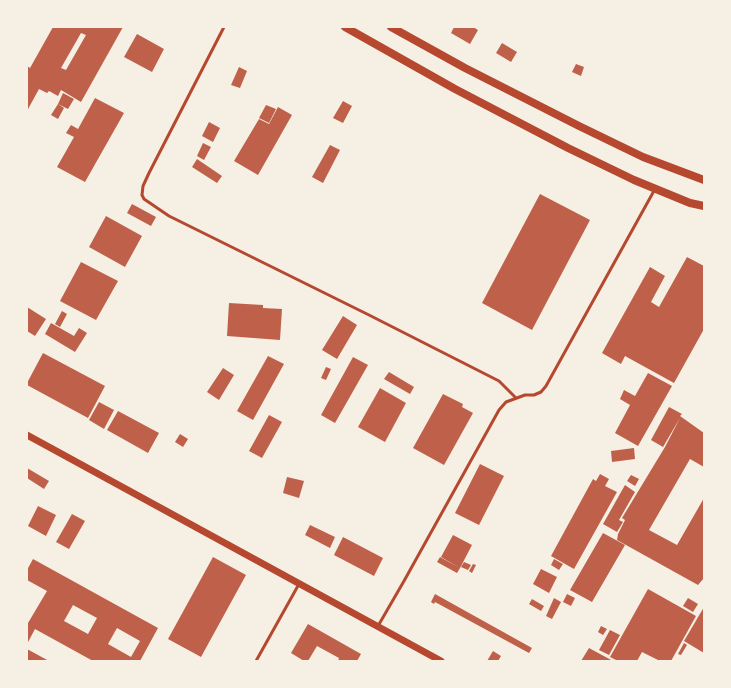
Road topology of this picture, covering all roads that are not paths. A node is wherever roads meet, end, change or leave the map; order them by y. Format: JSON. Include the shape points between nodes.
{"nodes":[{"id":1,"x":224,"y":27,"type":"edge"},
{"id":2,"x":344,"y":27,"type":"edge"},
{"id":3,"x":391,"y":27,"type":"edge"},
{"id":4,"x":704,"y":180,"type":"edge"},
{"id":5,"x":655,"y":189,"type":"junction"},
{"id":6,"x":704,"y":206,"type":"edge"},
{"id":7,"x":515,"y":397,"type":"junction"},
{"id":8,"x":27,"y":435,"type":"edge"},
{"id":9,"x":299,"y":584,"type":"junction"},
{"id":10,"x":377,"y":626,"type":"junction"},
{"id":11,"x":256,"y":661,"type":"edge"},
{"id":12,"x":441,"y":661,"type":"edge"}],
"edges":[{"from":1,"to":7,"type":"lane","via":[[149,173],[143,186],[144,199],[169,216],[499,381]]},
{"from":2,"to":5,"type":"main road","via":[[568,148]]},
{"from":3,"to":4,"type":"main road","via":[[579,126],[643,157]]},
{"from":5,"to":6,"type":"main road"},
{"from":5,"to":7,"type":"lane","via":[[546,386],[534,395]]},
{"from":7,"to":10,"type":"lane","via":[[499,410]]},
{"from":8,"to":9,"type":"street"},
{"from":9,"to":10,"type":"street"},
{"from":9,"to":11,"type":"lane"},
{"from":10,"to":12,"type":"street"}]}
